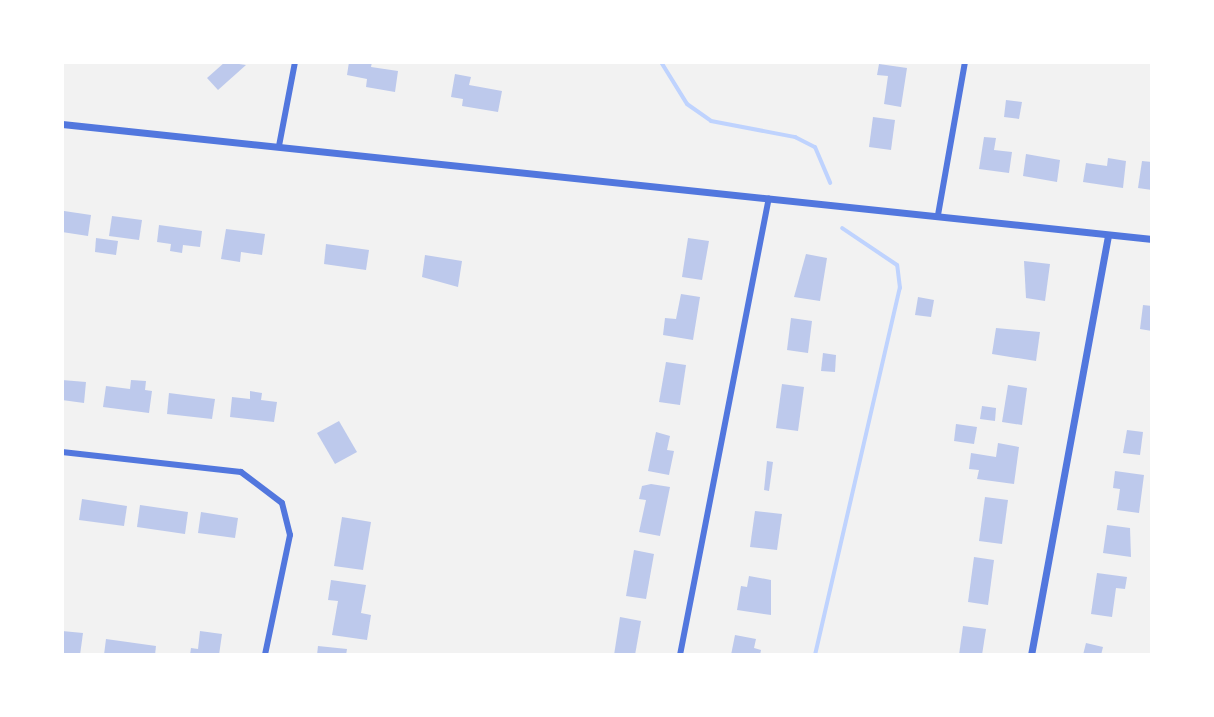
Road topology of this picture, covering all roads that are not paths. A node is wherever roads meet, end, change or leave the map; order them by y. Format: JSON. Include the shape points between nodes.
{"nodes":[{"id":1,"x":295,"y":62,"type":"edge"},
{"id":2,"x":965,"y":62,"type":"edge"},
{"id":3,"x":62,"y":124,"type":"edge"},
{"id":4,"x":279,"y":146,"type":"junction"},
{"id":5,"x":769,"y":199,"type":"junction"},
{"id":6,"x":938,"y":215,"type":"junction"},
{"id":7,"x":1108,"y":235,"type":"junction"},
{"id":8,"x":1152,"y":239,"type":"edge"},
{"id":9,"x":62,"y":452,"type":"edge"},
{"id":10,"x":265,"y":655,"type":"edge"},
{"id":11,"x":680,"y":655,"type":"edge"},
{"id":12,"x":1031,"y":655,"type":"edge"}],
"edges":[{"from":1,"to":4,"type":"street"},
{"from":2,"to":6,"type":"street"},
{"from":3,"to":4,"type":"street"},
{"from":4,"to":5,"type":"street"},
{"from":5,"to":6,"type":"street"},
{"from":5,"to":11,"type":"street"},
{"from":6,"to":7,"type":"street"},
{"from":7,"to":8,"type":"street"},
{"from":7,"to":12,"type":"street"},
{"from":9,"to":10,"type":"street","via":[[241,472],[282,503],[290,535]]}]}
